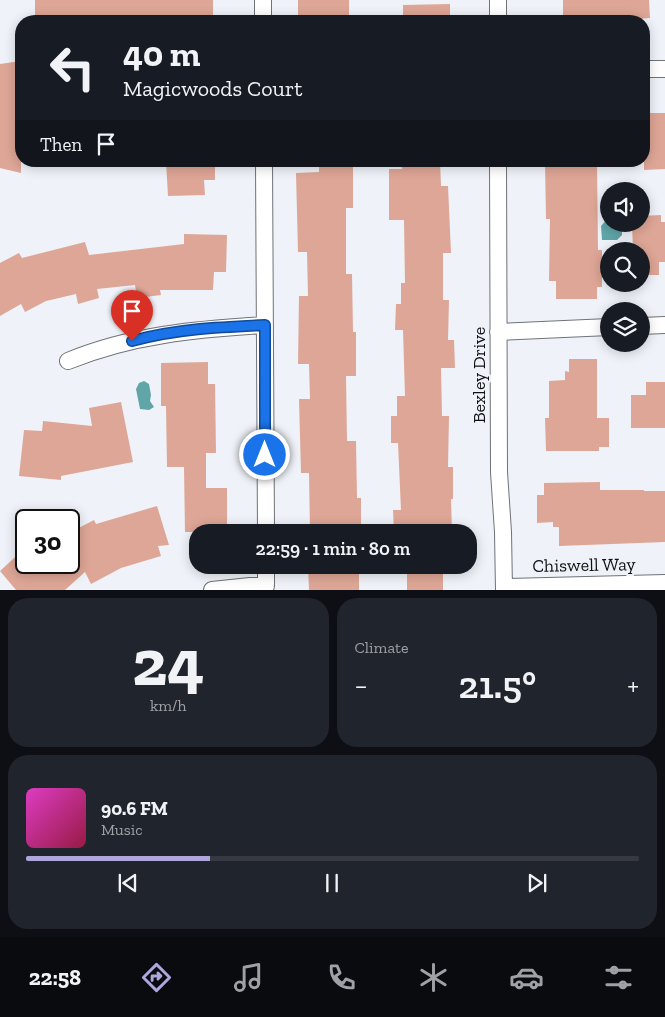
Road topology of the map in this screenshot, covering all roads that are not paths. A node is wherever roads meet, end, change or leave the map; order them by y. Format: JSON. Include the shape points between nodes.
{"nodes":[{"id":1,"x":263,"y":0,"type":"edge"},
{"id":2,"x":498,"y":0,"type":"edge"},
{"id":3,"x":263,"y":15,"type":"edge"},
{"id":4,"x":498,"y":15,"type":"edge"},
{"id":5,"x":650,"y":69,"type":"edge"},
{"id":6,"x":665,"y":69,"type":"edge"},
{"id":7,"x":264,"y":167,"type":"edge"},
{"id":8,"x":498,"y":167,"type":"edge"},
{"id":9,"x":665,"y":324,"type":"edge"},
{"id":10,"x":265,"y":325,"type":"junction"},
{"id":11,"x":650,"y":325,"type":"edge"},
{"id":12,"x":600,"y":327,"type":"edge"},
{"id":13,"x":498,"y":332,"type":"junction"},
{"id":14,"x":68,"y":362,"type":"dead end"},
{"id":15,"x":266,"y":524,"type":"edge"},
{"id":16,"x":266,"y":574,"type":"edge"},
{"id":17,"x":665,"y":583,"type":"edge"},
{"id":18,"x":504,"y":588,"type":"edge"},
{"id":19,"x":212,"y":590,"type":"edge"}],
"edges":[{"from":1,"to":3,"type":"street"},
{"from":2,"to":4,"type":"street"},
{"from":5,"to":6,"type":"street"},
{"from":7,"to":10,"type":"street"},
{"from":8,"to":13,"type":"street","name":"Bexley Drive"},
{"from":9,"to":11,"type":"street"},
{"from":10,"to":14,"type":"street","via":[[146,337],[93,351]]},
{"from":10,"to":15,"type":"street"},
{"from":12,"to":13,"type":"street"},
{"from":13,"to":18,"type":"street","name":"Bexley Drive"},
{"from":16,"to":19,"type":"street","via":[[266,586]]},
{"from":17,"to":18,"type":"street","name":"Chiswell Way"}]}
